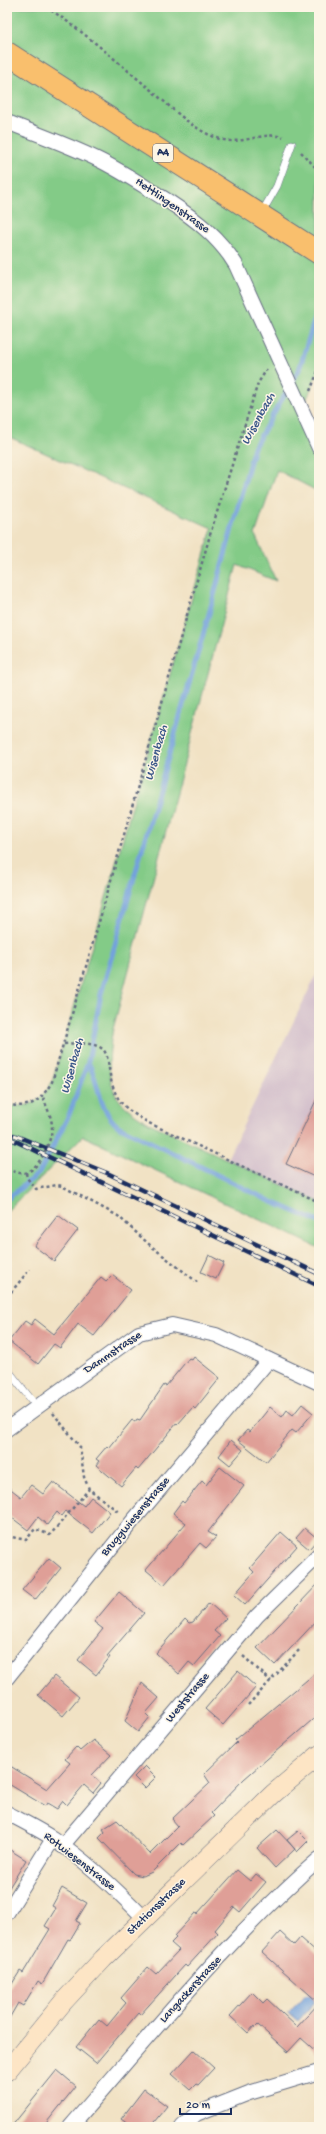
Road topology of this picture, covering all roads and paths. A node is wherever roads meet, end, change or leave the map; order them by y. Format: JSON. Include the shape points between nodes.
{"nodes":[{"id":1,"x":46,"y":7,"type":"edge"},
{"id":2,"x":7,"y":42,"type":"edge"},
{"id":3,"x":7,"y":53,"type":"edge"},
{"id":4,"x":7,"y":122,"type":"edge"},
{"id":5,"x":292,"y":144,"type":"junction"},
{"id":6,"x":319,"y":171,"type":"edge"},
{"id":7,"x":265,"y":207,"type":"junction"},
{"id":8,"x":319,"y":241,"type":"edge"},
{"id":9,"x":319,"y":253,"type":"edge"},
{"id":10,"x":278,"y":358,"type":"junction"},
{"id":11,"x":319,"y":448,"type":"edge"},
{"id":12,"x":64,"y":1044,"type":"junction"},
{"id":13,"x":43,"y":1097,"type":"junction"},
{"id":14,"x":7,"y":1105,"type":"edge"},
{"id":15,"x":7,"y":1169,"type":"edge"},
{"id":16,"x":26,"y":1173,"type":"junction"},
{"id":17,"x":319,"y":1202,"type":"edge"},
{"id":18,"x":30,"y":1268,"type":"dead end"},
{"id":19,"x":197,"y":1282,"type":"dead end"},
{"id":20,"x":7,"y":1297,"type":"edge"},
{"id":21,"x":269,"y":1360,"type":"junction"},
{"id":22,"x":7,"y":1369,"type":"edge"},
{"id":23,"x":319,"y":1383,"type":"edge"},
{"id":24,"x":40,"y":1404,"type":"junction"},
{"id":25,"x":7,"y":1429,"type":"edge"},
{"id":26,"x":89,"y":1489,"type":"junction"},
{"id":27,"x":131,"y":1522,"type":"junction"},
{"id":28,"x":7,"y":1536,"type":"edge"},
{"id":29,"x":319,"y":1555,"type":"edge"},
{"id":30,"x":232,"y":1646,"type":"junction"},
{"id":31,"x":300,"y":1649,"type":"dead end"},
{"id":32,"x":7,"y":1678,"type":"edge"},
{"id":33,"x":271,"y":1681,"type":"junction"},
{"id":34,"x":248,"y":1705,"type":"dead end"},
{"id":35,"x":319,"y":1755,"type":"edge"},
{"id":36,"x":7,"y":1813,"type":"edge"},
{"id":37,"x":57,"y":1842,"type":"junction"},
{"id":38,"x":319,"y":1859,"type":"edge"},
{"id":39,"x":11,"y":1896,"type":"edge"},
{"id":40,"x":7,"y":1913,"type":"edge"},
{"id":41,"x":145,"y":1919,"type":"junction"},
{"id":42,"x":7,"y":2071,"type":"edge"},
{"id":43,"x":319,"y":2072,"type":"edge"},
{"id":44,"x":70,"y":2127,"type":"edge"},
{"id":45,"x":182,"y":2127,"type":"edge"}],
"edges":[{"from":1,"to":5,"type":"path","via":[[84,34],[174,111],[206,133],[234,141],[276,135]]},
{"from":2,"to":7,"type":"highway","number":"A4"},
{"from":3,"to":9,"type":"highway","number":"A4"},
{"from":4,"to":10,"type":"street","name":"Hettlingenstrasse","via":[[118,170],[213,234],[236,265]]},
{"from":5,"to":6,"type":"path"},
{"from":5,"to":7,"type":"lane","via":[[277,186]]},
{"from":7,"to":8,"type":"highway","number":"A4"},
{"from":10,"to":11,"type":"street","name":"Hettlingenstrasse"},
{"from":10,"to":12,"type":"path","via":[[267,368],[258,383],[212,528]]},
{"from":12,"to":13,"type":"path","via":[[52,1082]]},
{"from":12,"to":17,"type":"path","via":[[83,1042],[100,1047],[108,1055],[112,1085],[119,1100],[149,1123]]},
{"from":13,"to":14,"type":"path","via":[[32,1104]]},
{"from":13,"to":16,"type":"path","via":[[52,1126],[50,1140],[38,1164]]},
{"from":15,"to":16,"type":"path"},
{"from":16,"to":19,"type":"path","via":[[36,1189],[62,1186],[118,1216]]},
{"from":18,"to":20,"type":"path"},
{"from":21,"to":23,"type":"street","name":"Dammstrasse"},
{"from":21,"to":24,"type":"street","name":"Dammstrasse","via":[[216,1335],[172,1324],[139,1333]]},
{"from":21,"to":27,"type":"street","name":"Bruggwiesenstrasse"},
{"from":22,"to":24,"type":"lane"},
{"from":24,"to":25,"type":"street","name":"Dammstrasse"},
{"from":24,"to":26,"type":"path","via":[[80,1447],[84,1477]]},
{"from":26,"to":27,"type":"path"},
{"from":26,"to":28,"type":"path","via":[[50,1535],[35,1530],[26,1540]]},
{"from":27,"to":32,"type":"street","name":"Bruggwiesenstrasse"},
{"from":29,"to":30,"type":"street","name":"Weststrasse","via":[[257,1616]]},
{"from":30,"to":33,"type":"path"},
{"from":30,"to":37,"type":"street","name":"Weststrasse"},
{"from":31,"to":33,"type":"path"},
{"from":33,"to":34,"type":"path"},
{"from":35,"to":41,"type":"street","name":"Stationsstrasse","via":[[273,1794]]},
{"from":36,"to":37,"type":"street","name":"Rotwiesenstrasse"},
{"from":37,"to":39,"type":"street","name":"Weststrasse"},
{"from":37,"to":41,"type":"street","name":"Rotwiesenstrasse","via":[[116,1890]]},
{"from":38,"to":44,"type":"street","name":"Langackerstrasse","via":[[213,1964]]},
{"from":39,"to":40,"type":"street","name":"Weststrasse"},
{"from":41,"to":42,"type":"street","name":"Stationsstrasse","via":[[98,1964]]},
{"from":43,"to":45,"type":"street","via":[[249,2093],[196,2114]]}]}
